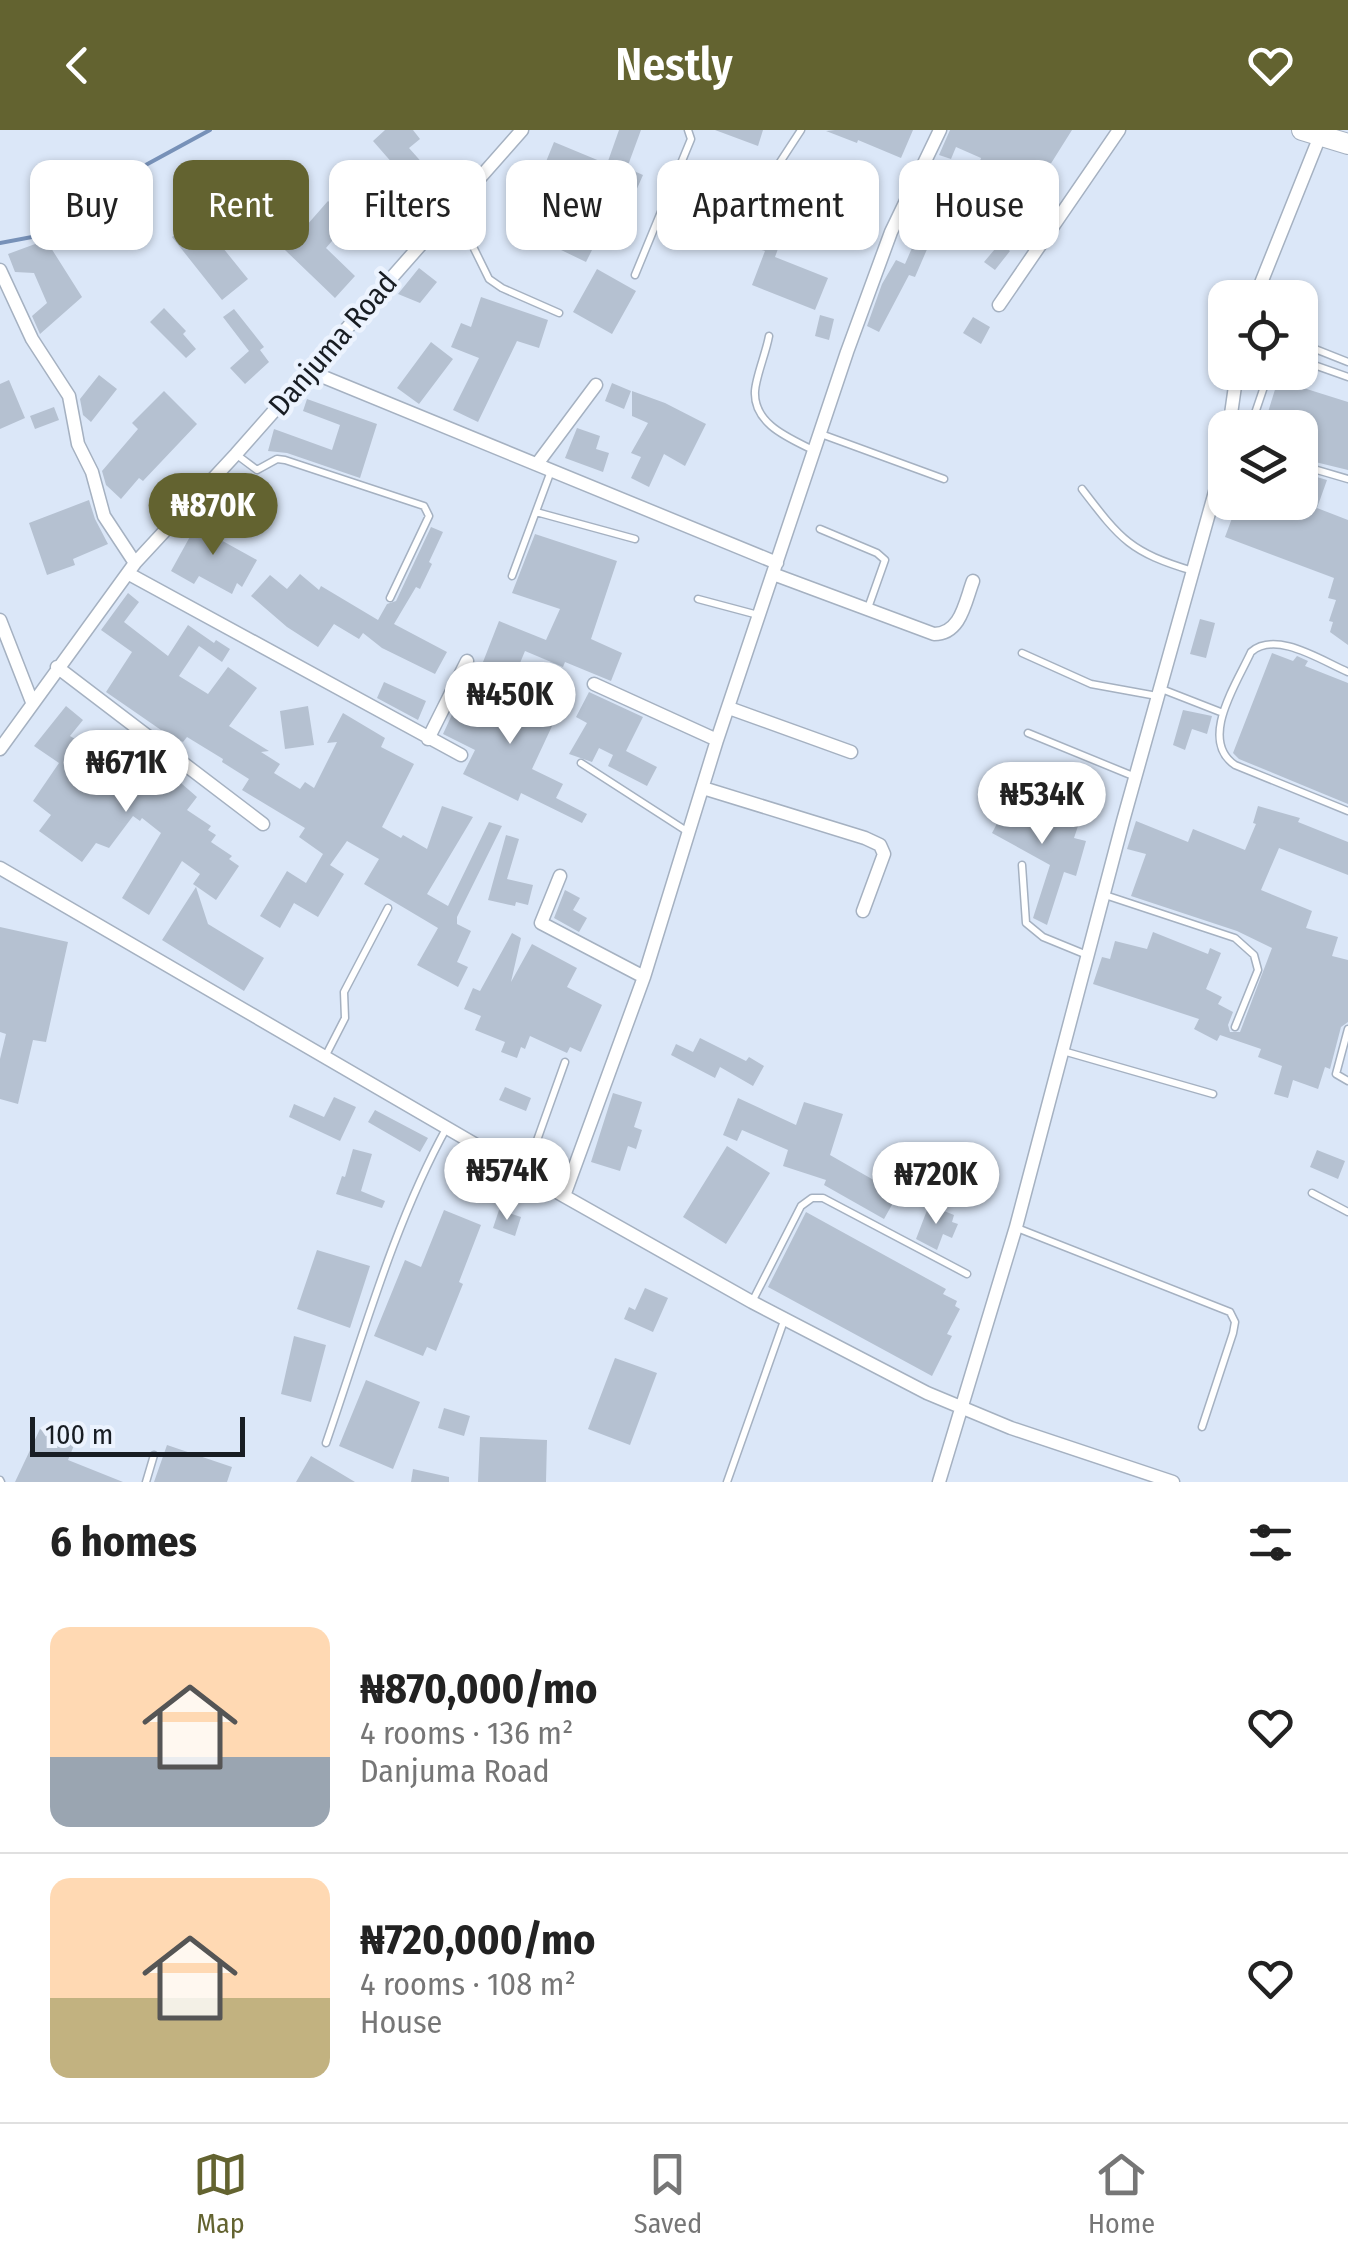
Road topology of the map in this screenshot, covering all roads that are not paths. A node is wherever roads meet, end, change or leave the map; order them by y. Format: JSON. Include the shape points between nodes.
{"nodes":[{"id":1,"x":522,"y":130,"type":"edge"},
{"id":2,"x":688,"y":130,"type":"edge"},
{"id":3,"x":801,"y":130,"type":"edge"},
{"id":4,"x":940,"y":130,"type":"edge"},
{"id":5,"x":1119,"y":130,"type":"edge"},
{"id":6,"x":1311,"y":133,"type":"edge"},
{"id":7,"x":1348,"y":144,"type":"edge"},
{"id":8,"x":782,"y":160,"type":"edge"},
{"id":9,"x":486,"y":171,"type":"edge"},
{"id":10,"x":416,"y":250,"type":"edge"},
{"id":11,"x":475,"y":250,"type":"edge"},
{"id":12,"x":0,"y":270,"type":"edge"},
{"id":13,"x":635,"y":275,"type":"dead end"},
{"id":14,"x":1261,"y":280,"type":"edge"},
{"id":15,"x":999,"y":305,"type":"dead end"},
{"id":16,"x":559,"y":312,"type":"dead end"},
{"id":17,"x":769,"y":336,"type":"dead end"},
{"id":18,"x":1318,"y":350,"type":"edge"},
{"id":19,"x":1348,"y":362,"type":"edge"},
{"id":20,"x":1318,"y":367,"type":"edge"},
{"id":21,"x":309,"y":371,"type":"junction"},
{"id":22,"x":1348,"y":378,"type":"edge"},
{"id":23,"x":596,"y":386,"type":"dead end"},
{"id":24,"x":820,"y":434,"type":"junction"},
{"id":25,"x":814,"y":451,"type":"junction"},
{"id":26,"x":236,"y":454,"type":"junction"},
{"id":27,"x":537,"y":464,"type":"junction"},
{"id":28,"x":551,"y":470,"type":"junction"},
{"id":29,"x":1318,"y":471,"type":"edge"},
{"id":30,"x":944,"y":479,"type":"dead end"},
{"id":31,"x":1348,"y":480,"type":"edge"},
{"id":32,"x":1082,"y":489,"type":"dead end"},
{"id":33,"x":536,"y":512,"type":"junction"},
{"id":34,"x":1208,"y":520,"type":"edge"},
{"id":35,"x":820,"y":530,"type":"dead end"},
{"id":36,"x":635,"y":539,"type":"dead end"},
{"id":37,"x":775,"y":568,"type":"junction"},
{"id":38,"x":132,"y":569,"type":"junction"},
{"id":39,"x":1194,"y":572,"type":"junction"},
{"id":40,"x":512,"y":576,"type":"dead end"},
{"id":41,"x":973,"y":581,"type":"dead end"},
{"id":42,"x":390,"y":598,"type":"dead end"},
{"id":43,"x":698,"y":598,"type":"dead end"},
{"id":44,"x":868,"y":609,"type":"junction"},
{"id":45,"x":759,"y":616,"type":"junction"},
{"id":46,"x":0,"y":620,"type":"edge"},
{"id":47,"x":1022,"y":653,"type":"dead end"},
{"id":48,"x":468,"y":662,"type":"dead end"},
{"id":49,"x":57,"y":667,"type":"junction"},
{"id":50,"x":1348,"y":672,"type":"edge"},
{"id":51,"x":594,"y":684,"type":"dead end"},
{"id":52,"x":1159,"y":692,"type":"junction"},
{"id":53,"x":32,"y":702,"type":"junction"},
{"id":54,"x":729,"y":708,"type":"junction"},
{"id":55,"x":1223,"y":713,"type":"junction"},
{"id":56,"x":1028,"y":734,"type":"dead end"},
{"id":57,"x":428,"y":738,"type":"junction"},
{"id":58,"x":717,"y":740,"type":"junction"},
{"id":59,"x":0,"y":749,"type":"edge"},
{"id":60,"x":851,"y":752,"type":"dead end"},
{"id":61,"x":461,"y":755,"type":"dead end"},
{"id":62,"x":581,"y":763,"type":"dead end"},
{"id":63,"x":1136,"y":777,"type":"junction"},
{"id":64,"x":703,"y":788,"type":"junction"},
{"id":65,"x":1348,"y":811,"type":"edge"},
{"id":66,"x":263,"y":824,"type":"dead end"},
{"id":67,"x":689,"y":832,"type":"junction"},
{"id":68,"x":1022,"y":865,"type":"dead end"},
{"id":69,"x":0,"y":868,"type":"edge"},
{"id":70,"x":560,"y":876,"type":"dead end"},
{"id":71,"x":1104,"y":894,"type":"junction"},
{"id":72,"x":388,"y":908,"type":"dead end"},
{"id":73,"x":863,"y":911,"type":"dead end"},
{"id":74,"x":1088,"y":956,"type":"junction"},
{"id":75,"x":644,"y":978,"type":"junction"},
{"id":76,"x":1236,"y":1027,"type":"dead end"},
{"id":77,"x":1348,"y":1029,"type":"edge"},
{"id":78,"x":1062,"y":1051,"type":"junction"},
{"id":79,"x":326,"y":1055,"type":"junction"},
{"id":80,"x":565,"y":1062,"type":"dead end"},
{"id":81,"x":1348,"y":1081,"type":"edge"},
{"id":82,"x":1213,"y":1094,"type":"dead end"},
{"id":83,"x":448,"y":1126,"type":"junction"},
{"id":84,"x":526,"y":1173,"type":"junction"},
{"id":85,"x":1312,"y":1194,"type":"dead end"},
{"id":86,"x":564,"y":1196,"type":"junction"},
{"id":87,"x":1348,"y":1212,"type":"edge"},
{"id":88,"x":1016,"y":1227,"type":"junction"},
{"id":89,"x":967,"y":1274,"type":"dead end"},
{"id":90,"x":752,"y":1302,"type":"junction"},
{"id":91,"x":784,"y":1318,"type":"junction"},
{"id":92,"x":960,"y":1409,"type":"junction"},
{"id":93,"x":1202,"y":1427,"type":"dead end"},
{"id":94,"x":326,"y":1443,"type":"dead end"},
{"id":95,"x":154,"y":1455,"type":"dead end"},
{"id":96,"x":146,"y":1482,"type":"edge"},
{"id":97,"x":727,"y":1482,"type":"edge"},
{"id":98,"x":939,"y":1482,"type":"edge"},
{"id":99,"x":1173,"y":1482,"type":"edge"}],
"edges":[{"from":1,"to":9,"type":"street","name":"Danjuma Road"},
{"from":2,"to":13,"type":"lane","via":[[691,139]]},
{"from":3,"to":8,"type":"lane"},
{"from":4,"to":24,"type":"street","via":[[891,232]]},
{"from":5,"to":15,"type":"street"},
{"from":6,"to":7,"type":"main road"},
{"from":6,"to":14,"type":"street"},
{"from":10,"to":21,"type":"street","name":"Danjuma Road"},
{"from":11,"to":16,"type":"lane","via":[[502,288]]},
{"from":12,"to":38,"type":"street","via":[[68,396],[104,516]]},
{"from":17,"to":25,"type":"lane","via":[[754,390],[758,409],[776,432]]},
{"from":18,"to":19,"type":"lane"},
{"from":20,"to":22,"type":"lane"},
{"from":21,"to":26,"type":"street","name":"Danjuma Road"},
{"from":21,"to":27,"type":"street"},
{"from":23,"to":27,"type":"street"},
{"from":24,"to":25,"type":"street"},
{"from":24,"to":30,"type":"lane"},
{"from":25,"to":37,"type":"street"},
{"from":26,"to":38,"type":"street","name":"Danjuma Road"},
{"from":26,"to":42,"type":"lane","via":[[256,470],[286,460],[428,510]]},
{"from":27,"to":28,"type":"street"},
{"from":28,"to":33,"type":"lane"},
{"from":28,"to":37,"type":"street"},
{"from":29,"to":31,"type":"lane"},
{"from":32,"to":39,"type":"lane","via":[[1136,551]]},
{"from":33,"to":36,"type":"lane"},
{"from":33,"to":40,"type":"lane"},
{"from":34,"to":39,"type":"street"},
{"from":35,"to":44,"type":"lane","via":[[886,560]]},
{"from":37,"to":44,"type":"street"},
{"from":37,"to":45,"type":"street"},
{"from":38,"to":49,"type":"street","name":"Danjuma Road"},
{"from":38,"to":57,"type":"street"},
{"from":39,"to":52,"type":"street"},
{"from":41,"to":44,"type":"street","via":[[954,628],[944,634]]},
{"from":43,"to":45,"type":"lane"},
{"from":45,"to":54,"type":"street"},
{"from":46,"to":53,"type":"street"},
{"from":47,"to":52,"type":"lane","via":[[1092,684]]},
{"from":48,"to":57,"type":"street"},
{"from":49,"to":53,"type":"street","name":"Danjuma Road"},
{"from":49,"to":66,"type":"street"},
{"from":50,"to":55,"type":"lane","via":[[1268,642],[1252,652]]},
{"from":51,"to":58,"type":"street"},
{"from":52,"to":55,"type":"lane"},
{"from":52,"to":63,"type":"street"},
{"from":53,"to":59,"type":"street","name":"Danjuma Road"},
{"from":54,"to":58,"type":"street"},
{"from":54,"to":60,"type":"street"},
{"from":55,"to":65,"type":"lane","via":[[1218,749],[1224,758]]},
{"from":56,"to":63,"type":"lane"},
{"from":57,"to":61,"type":"street"},
{"from":58,"to":64,"type":"street"},
{"from":62,"to":67,"type":"lane"},
{"from":63,"to":71,"type":"street"},
{"from":64,"to":67,"type":"street"},
{"from":64,"to":73,"type":"street","via":[[880,845],[884,854]]},
{"from":67,"to":75,"type":"street"},
{"from":68,"to":74,"type":"lane","via":[[1026,922]]},
{"from":69,"to":79,"type":"street"},
{"from":70,"to":75,"type":"street","via":[[541,923]]},
{"from":71,"to":74,"type":"street"},
{"from":71,"to":76,"type":"lane","via":[[1235,938],[1254,955],[1258,970]]},
{"from":72,"to":79,"type":"lane","via":[[344,992],[345,1018]]},
{"from":74,"to":78,"type":"street"},
{"from":75,"to":86,"type":"street"},
{"from":77,"to":81,"type":"lane","via":[[1336,1074]]},
{"from":78,"to":82,"type":"lane"},
{"from":78,"to":88,"type":"street"},
{"from":79,"to":83,"type":"street"},
{"from":80,"to":84,"type":"lane"},
{"from":83,"to":84,"type":"street"},
{"from":83,"to":94,"type":"lane","via":[[384,1276]]},
{"from":84,"to":86,"type":"street"},
{"from":85,"to":87,"type":"lane"},
{"from":86,"to":90,"type":"street"},
{"from":88,"to":92,"type":"street"},
{"from":88,"to":93,"type":"lane","via":[[1230,1312],[1234,1333]]},
{"from":89,"to":90,"type":"lane","via":[[812,1198],[801,1206]]},
{"from":90,"to":91,"type":"street"},
{"from":91,"to":92,"type":"street"},
{"from":91,"to":97,"type":"lane"},
{"from":92,"to":98,"type":"street"},
{"from":92,"to":99,"type":"street"},
{"from":95,"to":96,"type":"lane"}]}
